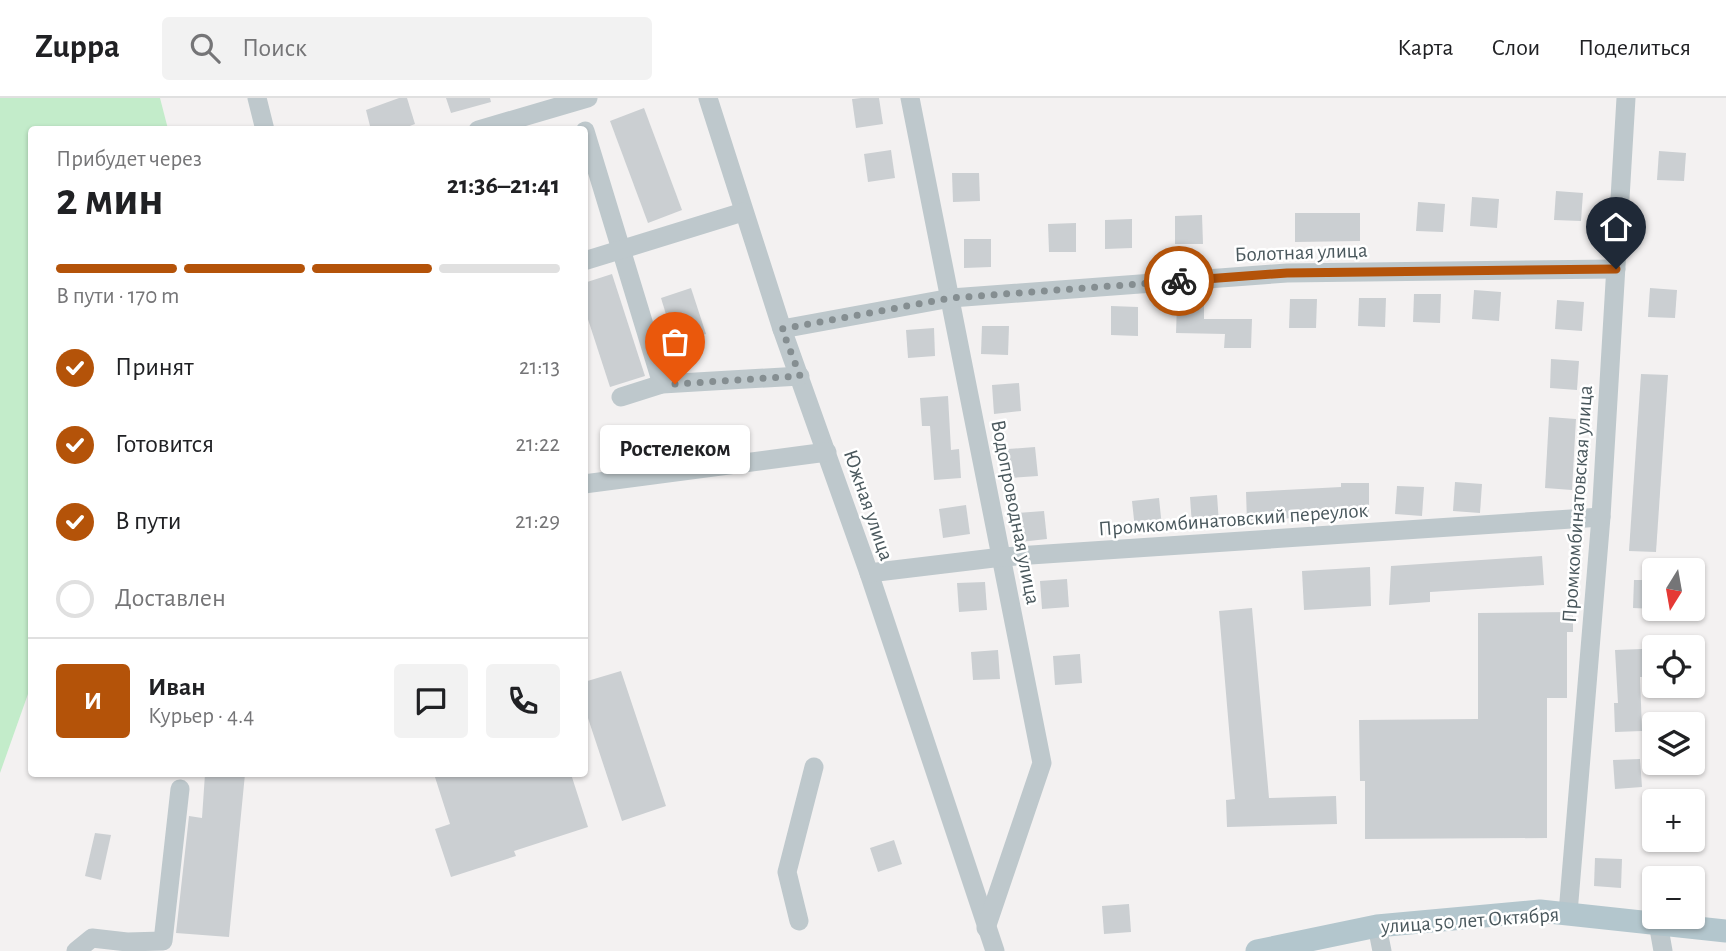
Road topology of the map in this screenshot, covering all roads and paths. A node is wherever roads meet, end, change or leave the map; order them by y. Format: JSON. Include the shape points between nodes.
{"nodes":[{"id":1,"x":257,"y":98,"type":"edge"},
{"id":2,"x":588,"y":98,"type":"edge"},
{"id":3,"x":708,"y":98,"type":"edge"},
{"id":4,"x":910,"y":98,"type":"edge"},
{"id":5,"x":1626,"y":98,"type":"edge"},
{"id":6,"x":264,"y":126,"type":"edge"},
{"id":7,"x":492,"y":126,"type":"edge"},
{"id":8,"x":588,"y":141,"type":"edge"},
{"id":9,"x":743,"y":212,"type":"junction"},
{"id":10,"x":621,"y":250,"type":"junction"},
{"id":11,"x":588,"y":260,"type":"edge"},
{"id":12,"x":1616,"y":269,"type":"junction"},
{"id":13,"x":951,"y":298,"type":"junction"},
{"id":14,"x":782,"y":329,"type":"junction"},
{"id":15,"x":800,"y":376,"type":"junction"},
{"id":16,"x":662,"y":384,"type":"junction"},
{"id":17,"x":621,"y":397,"type":"dead end"},
{"id":18,"x":827,"y":452,"type":"junction"},
{"id":19,"x":588,"y":483,"type":"edge"},
{"id":20,"x":1601,"y":517,"type":"junction"},
{"id":21,"x":1002,"y":557,"type":"junction"},
{"id":22,"x":869,"y":573,"type":"junction"},
{"id":23,"x":814,"y":768,"type":"dead end"},
{"id":24,"x":180,"y":789,"type":"dead end"},
{"id":25,"x":1568,"y":913,"type":"junction"},
{"id":26,"x":799,"y":921,"type":"dead end"},
{"id":27,"x":1642,"y":921,"type":"edge"},
{"id":28,"x":1377,"y":926,"type":"junction"},
{"id":29,"x":986,"y":928,"type":"junction"},
{"id":30,"x":1659,"y":929,"type":"edge"},
{"id":31,"x":1705,"y":929,"type":"edge"},
{"id":32,"x":1726,"y":931,"type":"edge"},
{"id":33,"x":76,"y":951,"type":"edge"},
{"id":34,"x":995,"y":951,"type":"edge"},
{"id":35,"x":1257,"y":951,"type":"edge"},
{"id":36,"x":1382,"y":951,"type":"edge"},
{"id":37,"x":1663,"y":951,"type":"edge"}],
"edges":[{"from":1,"to":6,"type":"street"},
{"from":2,"to":7,"type":"street"},
{"from":3,"to":9,"type":"street","name":"Южная улица"},
{"from":4,"to":13,"type":"street","name":"Водопроводная улица"},
{"from":5,"to":12,"type":"street","name":"Промкомбинатовская улица"},
{"from":8,"to":10,"type":"street"},
{"from":9,"to":10,"type":"street"},
{"from":9,"to":14,"type":"street","name":"Южная улица"},
{"from":10,"to":11,"type":"street"},
{"from":10,"to":16,"type":"street"},
{"from":12,"to":13,"type":"street","name":"Болотная улица","via":[[1287,273]]},
{"from":12,"to":20,"type":"street","name":"Промкомбинатовская улица"},
{"from":13,"to":14,"type":"street","name":"Болотная улица"},
{"from":13,"to":21,"type":"street","name":"Водопроводная улица"},
{"from":14,"to":15,"type":"street","name":"Южная улица"},
{"from":15,"to":16,"type":"street"},
{"from":15,"to":18,"type":"street","name":"Южная улица"},
{"from":16,"to":17,"type":"street"},
{"from":18,"to":19,"type":"street"},
{"from":18,"to":22,"type":"street","name":"Южная улица"},
{"from":20,"to":21,"type":"street","name":"Промкомбинатовский переулок"},
{"from":20,"to":25,"type":"street","name":"Промкомбинатовская улица"},
{"from":21,"to":22,"type":"street","name":"Промкомбинатовский переулок"},
{"from":21,"to":29,"type":"street","name":"Водопроводная улица","via":[[1042,763]]},
{"from":22,"to":29,"type":"street","name":"Южная улица"},
{"from":23,"to":26,"type":"street","via":[[787,872]]},
{"from":24,"to":33,"type":"street","via":[[163,941],[92,938]]},
{"from":25,"to":27,"type":"main road","name":"улица 50 лет Октября"},
{"from":25,"to":28,"type":"main road","name":"улица 50 лет Октября","via":[[1540,911]]},
{"from":28,"to":35,"type":"main road","name":"улица 50 лет Октября"},
{"from":28,"to":36,"type":"street"},
{"from":29,"to":34,"type":"street","name":"Южная улица"},
{"from":30,"to":37,"type":"street"},
{"from":31,"to":32,"type":"main road","name":"улица 50 лет Октября"}]}
